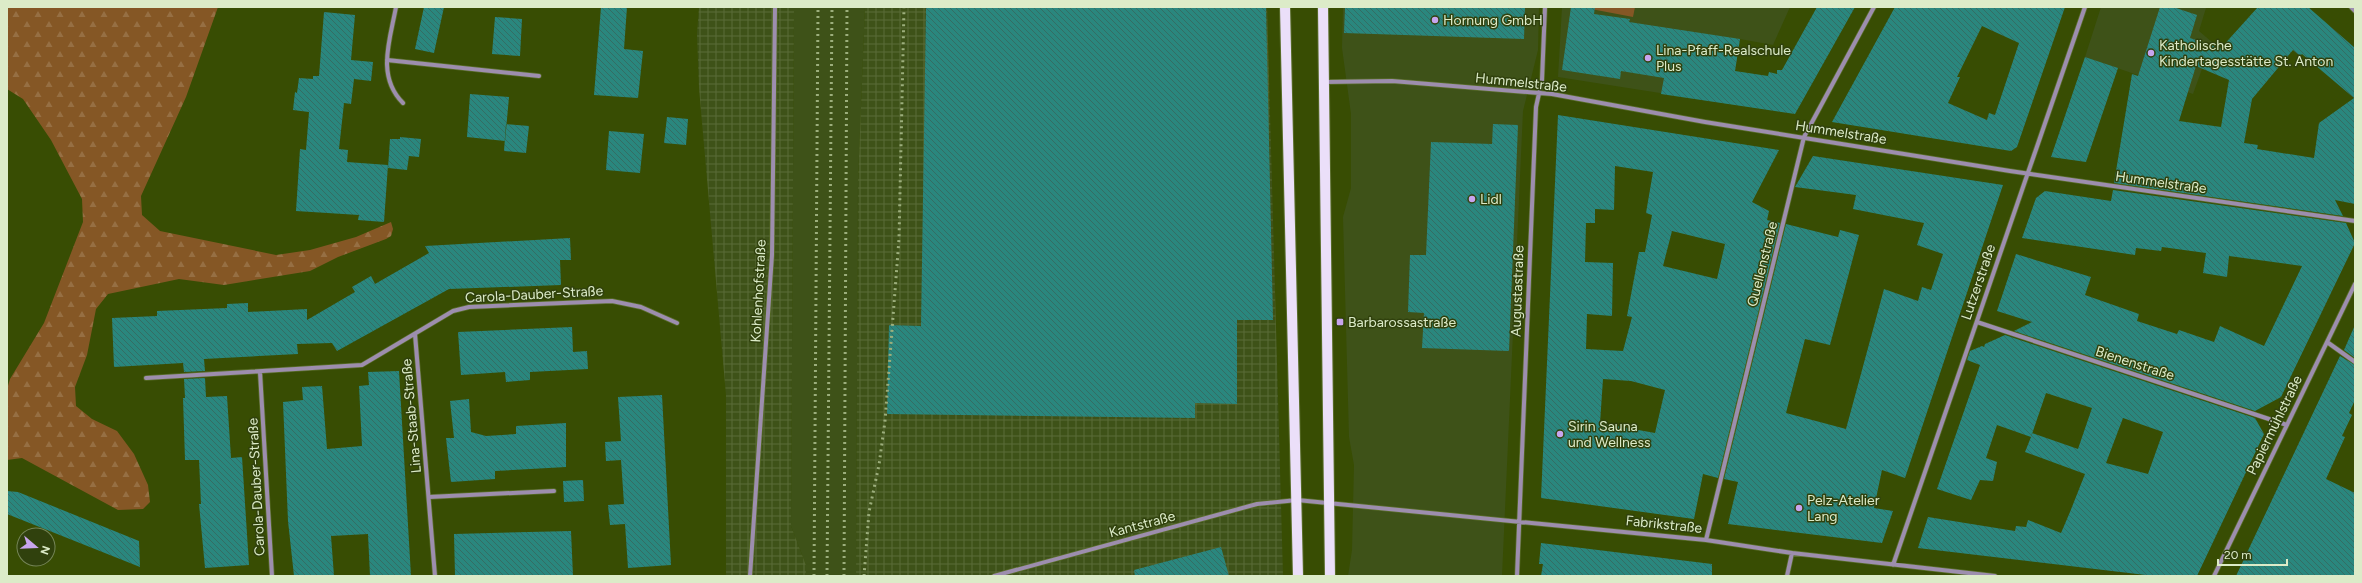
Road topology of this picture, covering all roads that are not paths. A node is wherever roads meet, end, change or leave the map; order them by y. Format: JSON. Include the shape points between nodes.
{"nodes":[{"id":1,"x":396,"y":7,"type":"edge"},
{"id":2,"x":775,"y":7,"type":"edge"},
{"id":3,"x":1285,"y":7,"type":"edge"},
{"id":4,"x":1323,"y":7,"type":"edge"},
{"id":5,"x":1545,"y":7,"type":"edge"},
{"id":6,"x":1874,"y":7,"type":"edge"},
{"id":7,"x":2085,"y":7,"type":"edge"},
{"id":8,"x":2351,"y":7,"type":"edge"},
{"id":9,"x":2355,"y":11,"type":"edge"},
{"id":10,"x":387,"y":60,"type":"junction"},
{"id":11,"x":540,"y":76,"type":"dead end"},
{"id":12,"x":1323,"y":82,"type":"junction"},
{"id":13,"x":1539,"y":93,"type":"junction"},
{"id":14,"x":403,"y":103,"type":"dead end"},
{"id":15,"x":1804,"y":137,"type":"junction"},
{"id":16,"x":2027,"y":174,"type":"junction"},
{"id":17,"x":2355,"y":221,"type":"edge"},
{"id":18,"x":2355,"y":284,"type":"edge"},
{"id":19,"x":1977,"y":322,"type":"junction"},
{"id":20,"x":676,"y":323,"type":"dead end"},
{"id":21,"x":415,"y":334,"type":"junction"},
{"id":22,"x":2327,"y":342,"type":"junction"},
{"id":23,"x":2355,"y":362,"type":"edge"},
{"id":24,"x":260,"y":372,"type":"junction"},
{"id":25,"x":146,"y":378,"type":"dead end"},
{"id":26,"x":2287,"y":425,"type":"junction"},
{"id":27,"x":554,"y":491,"type":"dead end"},
{"id":28,"x":429,"y":497,"type":"junction"},
{"id":29,"x":1297,"y":500,"type":"junction"},
{"id":30,"x":1330,"y":503,"type":"junction"},
{"id":31,"x":1520,"y":520,"type":"junction"},
{"id":32,"x":1706,"y":540,"type":"junction"},
{"id":33,"x":1792,"y":553,"type":"junction"},
{"id":34,"x":1893,"y":565,"type":"junction"},
{"id":35,"x":272,"y":576,"type":"edge"},
{"id":36,"x":435,"y":576,"type":"edge"},
{"id":37,"x":750,"y":576,"type":"edge"},
{"id":38,"x":994,"y":576,"type":"edge"},
{"id":39,"x":1298,"y":576,"type":"edge"},
{"id":40,"x":1330,"y":576,"type":"edge"},
{"id":41,"x":1516,"y":576,"type":"edge"},
{"id":42,"x":1787,"y":576,"type":"edge"},
{"id":43,"x":1995,"y":576,"type":"edge"},
{"id":44,"x":2214,"y":576,"type":"edge"}],
"edges":[{"from":1,"to":10,"type":"street"},
{"from":2,"to":37,"type":"street","name":"Kohlenhofstraße","via":[[772,255]]},
{"from":3,"to":29,"type":"main road"},
{"from":4,"to":12,"type":"main road"},
{"from":5,"to":13,"type":"street","name":"Augustastraße","via":[[1542,80]]},
{"from":6,"to":15,"type":"street","name":"Quellenstraße"},
{"from":7,"to":16,"type":"street","name":"Lutzerstraße"},
{"from":8,"to":9,"type":"street"},
{"from":10,"to":11,"type":"street"},
{"from":10,"to":14,"type":"street","via":[[390,86]]},
{"from":12,"to":13,"type":"street","name":"Hummelstraße","via":[[1384,81]]},
{"from":12,"to":30,"type":"main road"},
{"from":13,"to":15,"type":"street","name":"Hummelstraße"},
{"from":13,"to":31,"type":"street","name":"Augustastraße","via":[[1536,107]]},
{"from":15,"to":16,"type":"street","name":"Hummelstraße"},
{"from":15,"to":32,"type":"street","name":"Quellenstraße"},
{"from":16,"to":17,"type":"street","name":"Hummelstraße"},
{"from":16,"to":19,"type":"street","name":"Lutzerstraße"},
{"from":18,"to":22,"type":"street","name":"Papiermühlstraße"},
{"from":19,"to":26,"type":"street","name":"Bienenstraße"},
{"from":19,"to":34,"type":"street","name":"Lutzerstraße"},
{"from":20,"to":21,"type":"street","name":"Carola-Dauber-Straße","via":[[641,307],[612,301],[583,301],[469,307],[453,311]]},
{"from":21,"to":24,"type":"street","name":"Carola-Dauber-Straße","via":[[362,365]]},
{"from":21,"to":28,"type":"street","name":"Lina-Staab-Straße"},
{"from":22,"to":23,"type":"street"},
{"from":22,"to":26,"type":"street","name":"Papiermühlstraße"},
{"from":24,"to":25,"type":"street","name":"Carola-Dauber-Straße"},
{"from":24,"to":35,"type":"street","name":"Carola-Dauber-Straße"},
{"from":26,"to":44,"type":"street","name":"Papiermühlstraße"},
{"from":27,"to":28,"type":"street"},
{"from":28,"to":36,"type":"street","name":"Lina-Staab-Straße"},
{"from":29,"to":30,"type":"street","name":"Kantstraße"},
{"from":29,"to":38,"type":"street","name":"Kantstraße","via":[[1257,504]]},
{"from":29,"to":39,"type":"main road"},
{"from":30,"to":31,"type":"street","name":"Fabrikstraße"},
{"from":30,"to":40,"type":"main road"},
{"from":31,"to":32,"type":"street","name":"Fabrikstraße"},
{"from":31,"to":41,"type":"street","name":"Augustastraße"},
{"from":32,"to":33,"type":"street","name":"Fabrikstraße"},
{"from":33,"to":34,"type":"street","name":"Fabrikstraße"},
{"from":33,"to":42,"type":"street"},
{"from":34,"to":43,"type":"street","name":"Fabrikstraße"}]}
